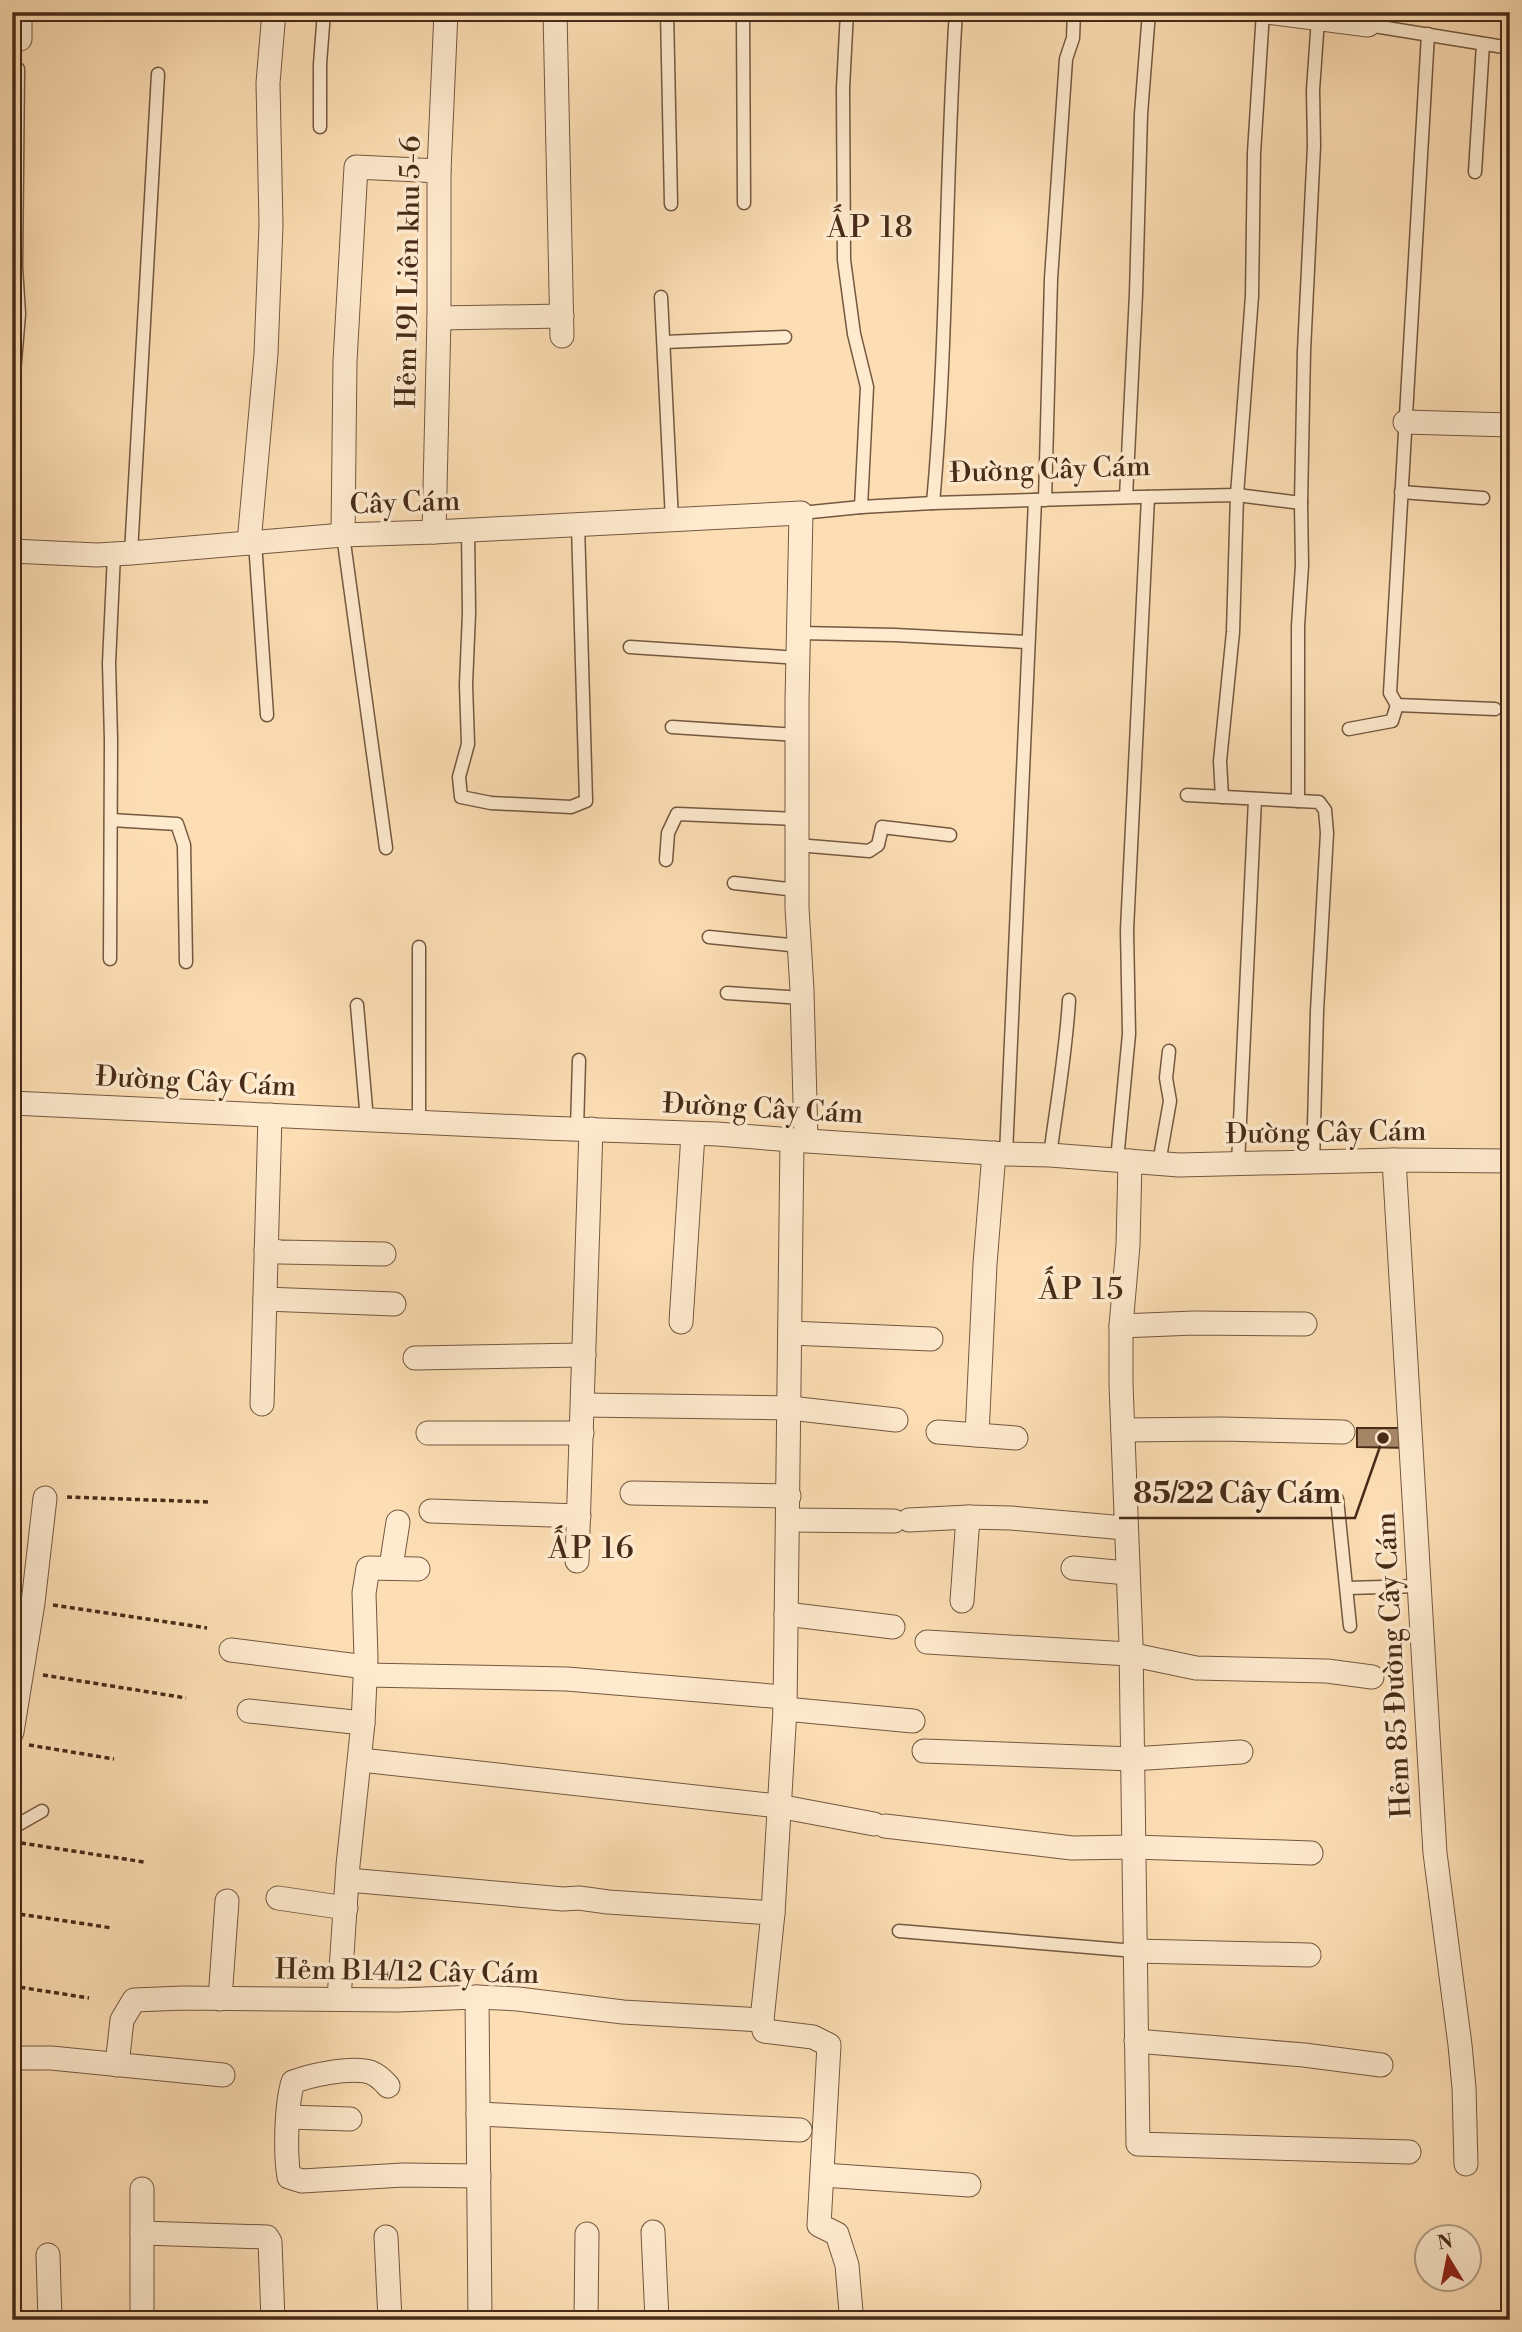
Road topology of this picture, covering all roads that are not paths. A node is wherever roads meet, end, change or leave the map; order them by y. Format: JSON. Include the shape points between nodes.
{"nodes":[{"id":1,"x":20,"y":12,"type":"edge"},
{"id":2,"x":274,"y":12,"type":"edge"},
{"id":3,"x":324,"y":12,"type":"edge"},
{"id":4,"x":446,"y":12,"type":"edge"},
{"id":5,"x":555,"y":12,"type":"edge"},
{"id":6,"x":667,"y":12,"type":"edge"},
{"id":7,"x":743,"y":12,"type":"edge"},
{"id":8,"x":847,"y":12,"type":"edge"},
{"id":9,"x":956,"y":12,"type":"edge"},
{"id":10,"x":1074,"y":12,"type":"edge"},
{"id":11,"x":1149,"y":12,"type":"edge"},
{"id":12,"x":1275,"y":13,"type":"edge"},
{"id":13,"x":1318,"y":19,"type":"junction"},
{"id":14,"x":1367,"y":19,"type":"edge"},
{"id":15,"x":1428,"y":34,"type":"junction"},
{"id":16,"x":20,"y":40,"type":"dead end"},
{"id":17,"x":1483,"y":44,"type":"junction"},
{"id":18,"x":1510,"y":48,"type":"edge"},
{"id":19,"x":18,"y":69,"type":"dead end"},
{"id":20,"x":158,"y":74,"type":"dead end"},
{"id":21,"x":320,"y":127,"type":"dead end"},
{"id":22,"x":439,"y":171,"type":"junction"},
{"id":23,"x":1475,"y":172,"type":"dead end"},
{"id":24,"x":744,"y":203,"type":"dead end"},
{"id":25,"x":671,"y":204,"type":"dead end"},
{"id":26,"x":662,"y":297,"type":"dead end"},
{"id":27,"x":439,"y":318,"type":"junction"},
{"id":28,"x":785,"y":337,"type":"dead end"},
{"id":29,"x":665,"y":342,"type":"junction"},
{"id":30,"x":12,"y":397,"type":"edge"},
{"id":31,"x":1405,"y":422,"type":"junction"},
{"id":32,"x":1510,"y":425,"type":"edge"},
{"id":33,"x":1401,"y":492,"type":"junction"},
{"id":34,"x":1237,"y":495,"type":"junction"},
{"id":35,"x":1148,"y":497,"type":"junction"},
{"id":36,"x":1126,"y":498,"type":"junction"},
{"id":37,"x":1483,"y":498,"type":"dead end"},
{"id":38,"x":1040,"y":500,"type":"junction"},
{"id":39,"x":933,"y":503,"type":"junction"},
{"id":40,"x":1301,"y":503,"type":"junction"},
{"id":41,"x":861,"y":507,"type":"junction"},
{"id":42,"x":801,"y":513,"type":"junction"},
{"id":43,"x":672,"y":520,"type":"junction"},
{"id":44,"x":578,"y":525,"type":"junction"},
{"id":45,"x":468,"y":530,"type":"junction"},
{"id":46,"x":434,"y":532,"type":"junction"},
{"id":47,"x":343,"y":535,"type":"junction"},
{"id":48,"x":252,"y":542,"type":"junction"},
{"id":49,"x":12,"y":551,"type":"edge"},
{"id":50,"x":123,"y":554,"type":"junction"},
{"id":51,"x":800,"y":633,"type":"junction"},
{"id":52,"x":1027,"y":642,"type":"junction"},
{"id":53,"x":630,"y":647,"type":"dead end"},
{"id":54,"x":799,"y":658,"type":"junction"},
{"id":55,"x":1397,"y":705,"type":"junction"},
{"id":56,"x":1495,"y":709,"type":"dead end"},
{"id":57,"x":267,"y":715,"type":"dead end"},
{"id":58,"x":672,"y":727,"type":"dead end"},
{"id":59,"x":1349,"y":729,"type":"dead end"},
{"id":60,"x":797,"y":735,"type":"junction"},
{"id":61,"x":1187,"y":795,"type":"dead end"},
{"id":62,"x":1222,"y":797,"type":"junction"},
{"id":63,"x":1255,"y":799,"type":"junction"},
{"id":64,"x":1298,"y":801,"type":"junction"},
{"id":65,"x":797,"y":819,"type":"junction"},
{"id":66,"x":111,"y":820,"type":"junction"},
{"id":67,"x":950,"y":835,"type":"dead end"},
{"id":68,"x":797,"y":845,"type":"junction"},
{"id":69,"x":386,"y":848,"type":"dead end"},
{"id":70,"x":666,"y":860,"type":"dead end"},
{"id":71,"x":734,"y":883,"type":"dead end"},
{"id":72,"x":797,"y":890,"type":"junction"},
{"id":73,"x":709,"y":937,"type":"dead end"},
{"id":74,"x":800,"y":946,"type":"junction"},
{"id":75,"x":419,"y":947,"type":"dead end"},
{"id":76,"x":110,"y":958,"type":"dead end"},
{"id":77,"x":186,"y":962,"type":"dead end"},
{"id":78,"x":727,"y":993,"type":"dead end"},
{"id":79,"x":802,"y":998,"type":"junction"},
{"id":80,"x":1069,"y":1000,"type":"dead end"},
{"id":81,"x":356,"y":1004,"type":"dead end"},
{"id":82,"x":1169,"y":1051,"type":"dead end"},
{"id":83,"x":579,"y":1060,"type":"dead end"},
{"id":84,"x":12,"y":1103,"type":"edge"},
{"id":85,"x":270,"y":1115,"type":"junction"},
{"id":86,"x":367,"y":1120,"type":"junction"},
{"id":87,"x":419,"y":1122,"type":"junction"},
{"id":88,"x":584,"y":1129,"type":"junction"},
{"id":89,"x":693,"y":1134,"type":"junction"},
{"id":90,"x":799,"y":1140,"type":"junction"},
{"id":91,"x":1000,"y":1154,"type":"junction"},
{"id":92,"x":1051,"y":1155,"type":"junction"},
{"id":93,"x":1123,"y":1160,"type":"junction"},
{"id":94,"x":1394,"y":1160,"type":"junction"},
{"id":95,"x":1510,"y":1161,"type":"edge"},
{"id":96,"x":1159,"y":1163,"type":"junction"},
{"id":97,"x":1237,"y":1164,"type":"junction"},
{"id":98,"x":1312,"y":1164,"type":"junction"},
{"id":99,"x":266,"y":1250,"type":"junction"},
{"id":100,"x":384,"y":1254,"type":"dead end"},
{"id":101,"x":265,"y":1299,"type":"junction"},
{"id":102,"x":394,"y":1304,"type":"dead end"},
{"id":103,"x":681,"y":1322,"type":"dead end"},
{"id":104,"x":1305,"y":1325,"type":"dead end"},
{"id":105,"x":1121,"y":1326,"type":"junction"},
{"id":106,"x":790,"y":1333,"type":"junction"},
{"id":107,"x":931,"y":1339,"type":"dead end"},
{"id":108,"x":584,"y":1354,"type":"junction"},
{"id":109,"x":415,"y":1358,"type":"dead end"},
{"id":110,"x":262,"y":1404,"type":"dead end"},
{"id":111,"x":583,"y":1405,"type":"junction"},
{"id":112,"x":790,"y":1408,"type":"junction"},
{"id":113,"x":897,"y":1420,"type":"dead end"},
{"id":114,"x":1123,"y":1430,"type":"junction"},
{"id":115,"x":938,"y":1432,"type":"dead end"},
{"id":116,"x":1343,"y":1432,"type":"dead end"},
{"id":117,"x":428,"y":1433,"type":"dead end"},
{"id":118,"x":582,"y":1433,"type":"junction"},
{"id":119,"x":977,"y":1434,"type":"junction"},
{"id":120,"x":1016,"y":1438,"type":"dead end"},
{"id":121,"x":632,"y":1493,"type":"dead end"},
{"id":122,"x":789,"y":1496,"type":"junction"},
{"id":123,"x":45,"y":1498,"type":"road end"},
{"id":124,"x":1337,"y":1499,"type":"dead end"},
{"id":125,"x":431,"y":1511,"type":"dead end"},
{"id":126,"x":579,"y":1516,"type":"junction"},
{"id":127,"x":968,"y":1517,"type":"junction"},
{"id":128,"x":788,"y":1520,"type":"junction"},
{"id":129,"x":398,"y":1522,"type":"dead end"},
{"id":130,"x":1125,"y":1528,"type":"junction"},
{"id":131,"x":577,"y":1561,"type":"dead end"},
{"id":132,"x":391,"y":1567,"type":"junction"},
{"id":133,"x":1073,"y":1568,"type":"dead end"},
{"id":134,"x":418,"y":1569,"type":"dead end"},
{"id":135,"x":1127,"y":1573,"type":"junction"},
{"id":136,"x":1419,"y":1586,"type":"junction"},
{"id":137,"x":1347,"y":1588,"type":"junction"},
{"id":138,"x":962,"y":1601,"type":"dead end"},
{"id":139,"x":786,"y":1614,"type":"junction"},
{"id":140,"x":1350,"y":1626,"type":"dead end"},
{"id":141,"x":893,"y":1627,"type":"dead end"},
{"id":142,"x":927,"y":1643,"type":"dead end"},
{"id":143,"x":231,"y":1650,"type":"dead end"},
{"id":144,"x":1129,"y":1654,"type":"junction"},
{"id":145,"x":365,"y":1671,"type":"junction"},
{"id":146,"x":1372,"y":1677,"type":"dead end"},
{"id":147,"x":785,"y":1703,"type":"junction"},
{"id":148,"x":249,"y":1711,"type":"dead end"},
{"id":149,"x":913,"y":1721,"type":"dead end"},
{"id":150,"x":363,"y":1723,"type":"junction"},
{"id":151,"x":19,"y":1738,"type":"edge"},
{"id":152,"x":924,"y":1751,"type":"dead end"},
{"id":153,"x":1241,"y":1752,"type":"dead end"},
{"id":154,"x":1132,"y":1759,"type":"junction"},
{"id":155,"x":361,"y":1760,"type":"junction"},
{"id":156,"x":778,"y":1806,"type":"junction"},
{"id":157,"x":42,"y":1811,"type":"dead end"},
{"id":158,"x":12,"y":1828,"type":"edge"},
{"id":159,"x":1135,"y":1847,"type":"junction"},
{"id":160,"x":1311,"y":1853,"type":"dead end"},
{"id":161,"x":348,"y":1880,"type":"junction"},
{"id":162,"x":278,"y":1898,"type":"dead end"},
{"id":163,"x":227,"y":1901,"type":"dead end"},
{"id":164,"x":346,"y":1908,"type":"junction"},
{"id":165,"x":773,"y":1913,"type":"junction"},
{"id":166,"x":899,"y":1931,"type":"dead end"},
{"id":167,"x":1135,"y":1951,"type":"junction"},
{"id":168,"x":1309,"y":1955,"type":"dead end"},
{"id":169,"x":477,"y":1997,"type":"junction"},
{"id":170,"x":220,"y":1999,"type":"junction"},
{"id":171,"x":339,"y":1999,"type":"junction"},
{"id":172,"x":762,"y":2020,"type":"junction"},
{"id":173,"x":1136,"y":2041,"type":"junction"},
{"id":174,"x":12,"y":2059,"type":"edge"},
{"id":175,"x":117,"y":2065,"type":"junction"},
{"id":176,"x":1381,"y":2065,"type":"dead end"},
{"id":177,"x":223,"y":2075,"type":"dead end"},
{"id":178,"x":388,"y":2086,"type":"dead end"},
{"id":179,"x":478,"y":2114,"type":"junction"},
{"id":180,"x":288,"y":2117,"type":"junction"},
{"id":181,"x":349,"y":2119,"type":"dead end"},
{"id":182,"x":800,"y":2130,"type":"dead end"},
{"id":183,"x":1409,"y":2152,"type":"dead end"},
{"id":184,"x":1466,"y":2164,"type":"dead end"},
{"id":185,"x":823,"y":2175,"type":"junction"},
{"id":186,"x":479,"y":2176,"type":"junction"},
{"id":187,"x":969,"y":2185,"type":"dead end"},
{"id":188,"x":142,"y":2189,"type":"dead end"},
{"id":189,"x":653,"y":2232,"type":"dead end"},
{"id":190,"x":142,"y":2233,"type":"junction"},
{"id":191,"x":587,"y":2234,"type":"dead end"},
{"id":192,"x":386,"y":2237,"type":"dead end"},
{"id":193,"x":48,"y":2256,"type":"dead end"},
{"id":194,"x":50,"y":2320,"type":"edge"},
{"id":195,"x":142,"y":2320,"type":"edge"},
{"id":196,"x":273,"y":2320,"type":"edge"},
{"id":197,"x":390,"y":2320,"type":"edge"},
{"id":198,"x":480,"y":2320,"type":"edge"},
{"id":199,"x":586,"y":2320,"type":"edge"},
{"id":200,"x":657,"y":2320,"type":"edge"},
{"id":201,"x":849,"y":2320,"type":"edge"}],
"edges":[{"from":1,"to":16,"type":"street"},
{"from":2,"to":48,"type":"street","via":[[268,83],[271,225],[266,354]]},
{"from":3,"to":21,"type":"lane"},
{"from":4,"to":22,"type":"street","name":"Hẻm 191 Liên khu 5-6"},
{"from":5,"to":27,"type":"street","via":[[562,326]]},
{"from":6,"to":25,"type":"lane"},
{"from":7,"to":24,"type":"lane"},
{"from":8,"to":41,"type":"lane","via":[[844,260],[867,387]]},
{"from":9,"to":39,"type":"lane","via":[[941,414]]},
{"from":10,"to":38,"type":"lane","via":[[1066,59]]},
{"from":11,"to":36,"type":"lane"},
{"from":12,"to":13,"type":"street"},
{"from":12,"to":34,"type":"lane","via":[[1254,153],[1252,296]]},
{"from":13,"to":14,"type":"street"},
{"from":13,"to":40,"type":"lane"},
{"from":14,"to":15,"type":"lane"},
{"from":15,"to":17,"type":"lane"},
{"from":15,"to":31,"type":"lane"},
{"from":17,"to":18,"type":"lane"},
{"from":17,"to":23,"type":"lane"},
{"from":19,"to":30,"type":"lane","via":[[19,314]]},
{"from":20,"to":50,"type":"lane"},
{"from":22,"to":27,"type":"street","name":"Hẻm 191 Liên khu 5-6"},
{"from":22,"to":47,"type":"street","via":[[356,167],[345,361]]},
{"from":26,"to":29,"type":"lane"},
{"from":27,"to":46,"type":"street","name":"Hẻm 191 Liên khu 5-6"},
{"from":28,"to":29,"type":"lane"},
{"from":29,"to":43,"type":"lane"},
{"from":31,"to":32,"type":"street"},
{"from":31,"to":33,"type":"lane"},
{"from":33,"to":37,"type":"lane"},
{"from":33,"to":55,"type":"lane","via":[[1390,693]]},
{"from":34,"to":35,"type":"lane","name":"Đường Cây Cám"},
{"from":34,"to":40,"type":"lane","name":"Đường Cây Cám"},
{"from":34,"to":62,"type":"lane","via":[[1233,632],[1220,761]]},
{"from":35,"to":36,"type":"lane","name":"Đường Cây Cám"},
{"from":35,"to":93,"type":"lane","via":[[1127,930],[1129,1034]]},
{"from":36,"to":38,"type":"lane","name":"Đường Cây Cám"},
{"from":38,"to":39,"type":"lane","name":"Đường Cây Cám"},
{"from":38,"to":52,"type":"lane"},
{"from":39,"to":41,"type":"lane","name":"Đường Cây Cám"},
{"from":40,"to":64,"type":"lane"},
{"from":41,"to":42,"type":"lane","name":"Đường Cây Cám"},
{"from":42,"to":43,"type":"street","name":"Cây Cám"},
{"from":42,"to":51,"type":"street"},
{"from":43,"to":44,"type":"street","name":"Cây Cám"},
{"from":44,"to":45,"type":"street","name":"Cây Cám"},
{"from":44,"to":45,"type":"lane","via":[[586,801],[571,807],[461,797],[459,777],[468,744]]},
{"from":45,"to":46,"type":"street","name":"Cây Cám"},
{"from":46,"to":47,"type":"street","name":"Cây Cám"},
{"from":47,"to":48,"type":"street","name":"Cây Cám"},
{"from":47,"to":69,"type":"lane"},
{"from":48,"to":50,"type":"street","name":"Cây Cám"},
{"from":48,"to":57,"type":"lane"},
{"from":49,"to":50,"type":"street","name":"Cây Cám"},
{"from":50,"to":66,"type":"lane","via":[[109,663]]},
{"from":51,"to":52,"type":"lane"},
{"from":51,"to":54,"type":"street"},
{"from":52,"to":91,"type":"lane"},
{"from":53,"to":54,"type":"lane"},
{"from":54,"to":60,"type":"street"},
{"from":55,"to":56,"type":"lane"},
{"from":55,"to":59,"type":"lane","via":[[1392,721]]},
{"from":58,"to":60,"type":"lane"},
{"from":60,"to":65,"type":"street"},
{"from":61,"to":62,"type":"lane"},
{"from":62,"to":63,"type":"lane"},
{"from":63,"to":64,"type":"lane"},
{"from":63,"to":97,"type":"lane"},
{"from":64,"to":98,"type":"lane","via":[[1324,806],[1326,833]]},
{"from":65,"to":68,"type":"street"},
{"from":65,"to":70,"type":"lane","via":[[677,814],[668,833]]},
{"from":66,"to":76,"type":"lane"},
{"from":66,"to":77,"type":"lane","via":[[177,824],[184,845]]},
{"from":67,"to":68,"type":"lane","via":[[882,827],[878,845],[869,850]]},
{"from":68,"to":72,"type":"street"},
{"from":71,"to":72,"type":"lane"},
{"from":72,"to":74,"type":"street"},
{"from":73,"to":74,"type":"lane"},
{"from":74,"to":79,"type":"street"},
{"from":75,"to":87,"type":"lane"},
{"from":78,"to":79,"type":"lane"},
{"from":79,"to":90,"type":"street"},
{"from":80,"to":92,"type":"lane"},
{"from":81,"to":86,"type":"lane"},
{"from":82,"to":96,"type":"lane","via":[[1170,1101]]},
{"from":83,"to":88,"type":"lane"},
{"from":84,"to":85,"type":"street","name":"Đường Cây Cám"},
{"from":85,"to":86,"type":"street","name":"Đường Cây Cám"},
{"from":85,"to":99,"type":"street"},
{"from":86,"to":87,"type":"street","name":"Đường Cây Cám"},
{"from":87,"to":88,"type":"street","name":"Đường Cây Cám"},
{"from":88,"to":89,"type":"street","name":"Đường Cây Cám"},
{"from":88,"to":108,"type":"street"},
{"from":89,"to":90,"type":"street","name":"Đường Cây Cám"},
{"from":89,"to":103,"type":"street"},
{"from":90,"to":91,"type":"street","name":"Đường Cây Cám"},
{"from":90,"to":106,"type":"street"},
{"from":91,"to":92,"type":"street","name":"Đường Cây Cám"},
{"from":91,"to":119,"type":"street","via":[[985,1264]]},
{"from":92,"to":93,"type":"street","name":"Đường Cây Cám"},
{"from":93,"to":96,"type":"street","name":"Đường Cây Cám"},
{"from":93,"to":105,"type":"street","via":[[1129,1245]]},
{"from":94,"to":95,"type":"street","name":"Đường Cây Cám"},
{"from":94,"to":98,"type":"street","name":"Đường Cây Cám"},
{"from":94,"to":136,"type":"street","name":"Hẻm 85 Đường Cây Cám"},
{"from":96,"to":97,"type":"street","name":"Đường Cây Cám"},
{"from":97,"to":98,"type":"street","name":"Đường Cây Cám"},
{"from":99,"to":100,"type":"street"},
{"from":99,"to":101,"type":"street"},
{"from":101,"to":102,"type":"street"},
{"from":101,"to":110,"type":"street"},
{"from":104,"to":105,"type":"street"},
{"from":105,"to":114,"type":"street"},
{"from":106,"to":107,"type":"street"},
{"from":106,"to":112,"type":"street"},
{"from":108,"to":109,"type":"street"},
{"from":108,"to":111,"type":"street"},
{"from":111,"to":112,"type":"street"},
{"from":111,"to":118,"type":"street"},
{"from":112,"to":113,"type":"street"},
{"from":112,"to":122,"type":"street"},
{"from":114,"to":116,"type":"street"},
{"from":114,"to":130,"type":"street"},
{"from":115,"to":119,"type":"street"},
{"from":117,"to":118,"type":"street"},
{"from":118,"to":126,"type":"street"},
{"from":119,"to":120,"type":"street"},
{"from":121,"to":122,"type":"street"},
{"from":122,"to":128,"type":"street"},
{"from":123,"to":151,"type":"street","via":[[22,1672]]},
{"from":124,"to":137,"type":"lane"},
{"from":125,"to":126,"type":"street"},
{"from":126,"to":131,"type":"street"},
{"from":127,"to":128,"type":"street"},
{"from":127,"to":130,"type":"street"},
{"from":127,"to":138,"type":"street"},
{"from":128,"to":139,"type":"street"},
{"from":129,"to":132,"type":"street"},
{"from":130,"to":135,"type":"street"},
{"from":132,"to":134,"type":"street"},
{"from":132,"to":145,"type":"street","via":[[368,1568]]},
{"from":133,"to":135,"type":"street"},
{"from":135,"to":144,"type":"street"},
{"from":136,"to":137,"type":"lane"},
{"from":136,"to":184,"type":"street","name":"Hẻm 85 Đường Cây Cám","via":[[1435,1853],[1460,2045]]},
{"from":137,"to":140,"type":"lane"},
{"from":139,"to":141,"type":"street"},
{"from":139,"to":147,"type":"street"},
{"from":142,"to":144,"type":"street"},
{"from":143,"to":145,"type":"street"},
{"from":144,"to":146,"type":"street","via":[[1196,1668],[1327,1671]]},
{"from":144,"to":154,"type":"street"},
{"from":145,"to":147,"type":"street","via":[[567,1679]]},
{"from":145,"to":150,"type":"street"},
{"from":147,"to":149,"type":"street"},
{"from":147,"to":156,"type":"street"},
{"from":148,"to":150,"type":"street"},
{"from":150,"to":155,"type":"street"},
{"from":152,"to":154,"type":"street"},
{"from":153,"to":154,"type":"street"},
{"from":154,"to":159,"type":"street"},
{"from":155,"to":156,"type":"street"},
{"from":155,"to":161,"type":"street"},
{"from":156,"to":159,"type":"street","via":[[880,1825],[1072,1848]]},
{"from":156,"to":165,"type":"street"},
{"from":157,"to":158,"type":"lane"},
{"from":159,"to":160,"type":"street"},
{"from":159,"to":167,"type":"street"},
{"from":161,"to":164,"type":"street"},
{"from":161,"to":165,"type":"street"},
{"from":162,"to":164,"type":"street"},
{"from":163,"to":170,"type":"street"},
{"from":164,"to":171,"type":"street"},
{"from":165,"to":172,"type":"street"},
{"from":166,"to":167,"type":"lane"},
{"from":167,"to":168,"type":"street"},
{"from":167,"to":173,"type":"street"},
{"from":169,"to":171,"type":"street","name":"Hẻm B14/12 Cây Cám"},
{"from":169,"to":172,"type":"street","name":"Hẻm B14/12 Cây Cám"},
{"from":169,"to":179,"type":"street"},
{"from":170,"to":171,"type":"street","name":"Hẻm B14/12 Cây Cám"},
{"from":170,"to":175,"type":"street","name":"Hẻm B14/12 Cây Cám","via":[[134,2000],[122,2020]]},
{"from":172,"to":185,"type":"street","via":[[764,2031],[813,2037],[829,2045]]},
{"from":173,"to":176,"type":"street"},
{"from":173,"to":183,"type":"street","via":[[1138,2144]]},
{"from":174,"to":175,"type":"street"},
{"from":175,"to":177,"type":"street"},
{"from":178,"to":180,"type":"street","via":[[366,2071],[313,2074],[293,2082]]},
{"from":179,"to":182,"type":"street"},
{"from":179,"to":186,"type":"street"},
{"from":180,"to":181,"type":"street"},
{"from":180,"to":186,"type":"street","via":[[289,2177],[302,2181]]},
{"from":185,"to":187,"type":"street"},
{"from":185,"to":201,"type":"street","via":[[819,2225],[837,2234],[847,2265]]},
{"from":186,"to":198,"type":"street"},
{"from":188,"to":190,"type":"street"},
{"from":189,"to":200,"type":"street"},
{"from":190,"to":195,"type":"street"},
{"from":190,"to":196,"type":"street","via":[[267,2237]]},
{"from":191,"to":199,"type":"street"},
{"from":192,"to":197,"type":"street"},
{"from":193,"to":194,"type":"street"}]}
